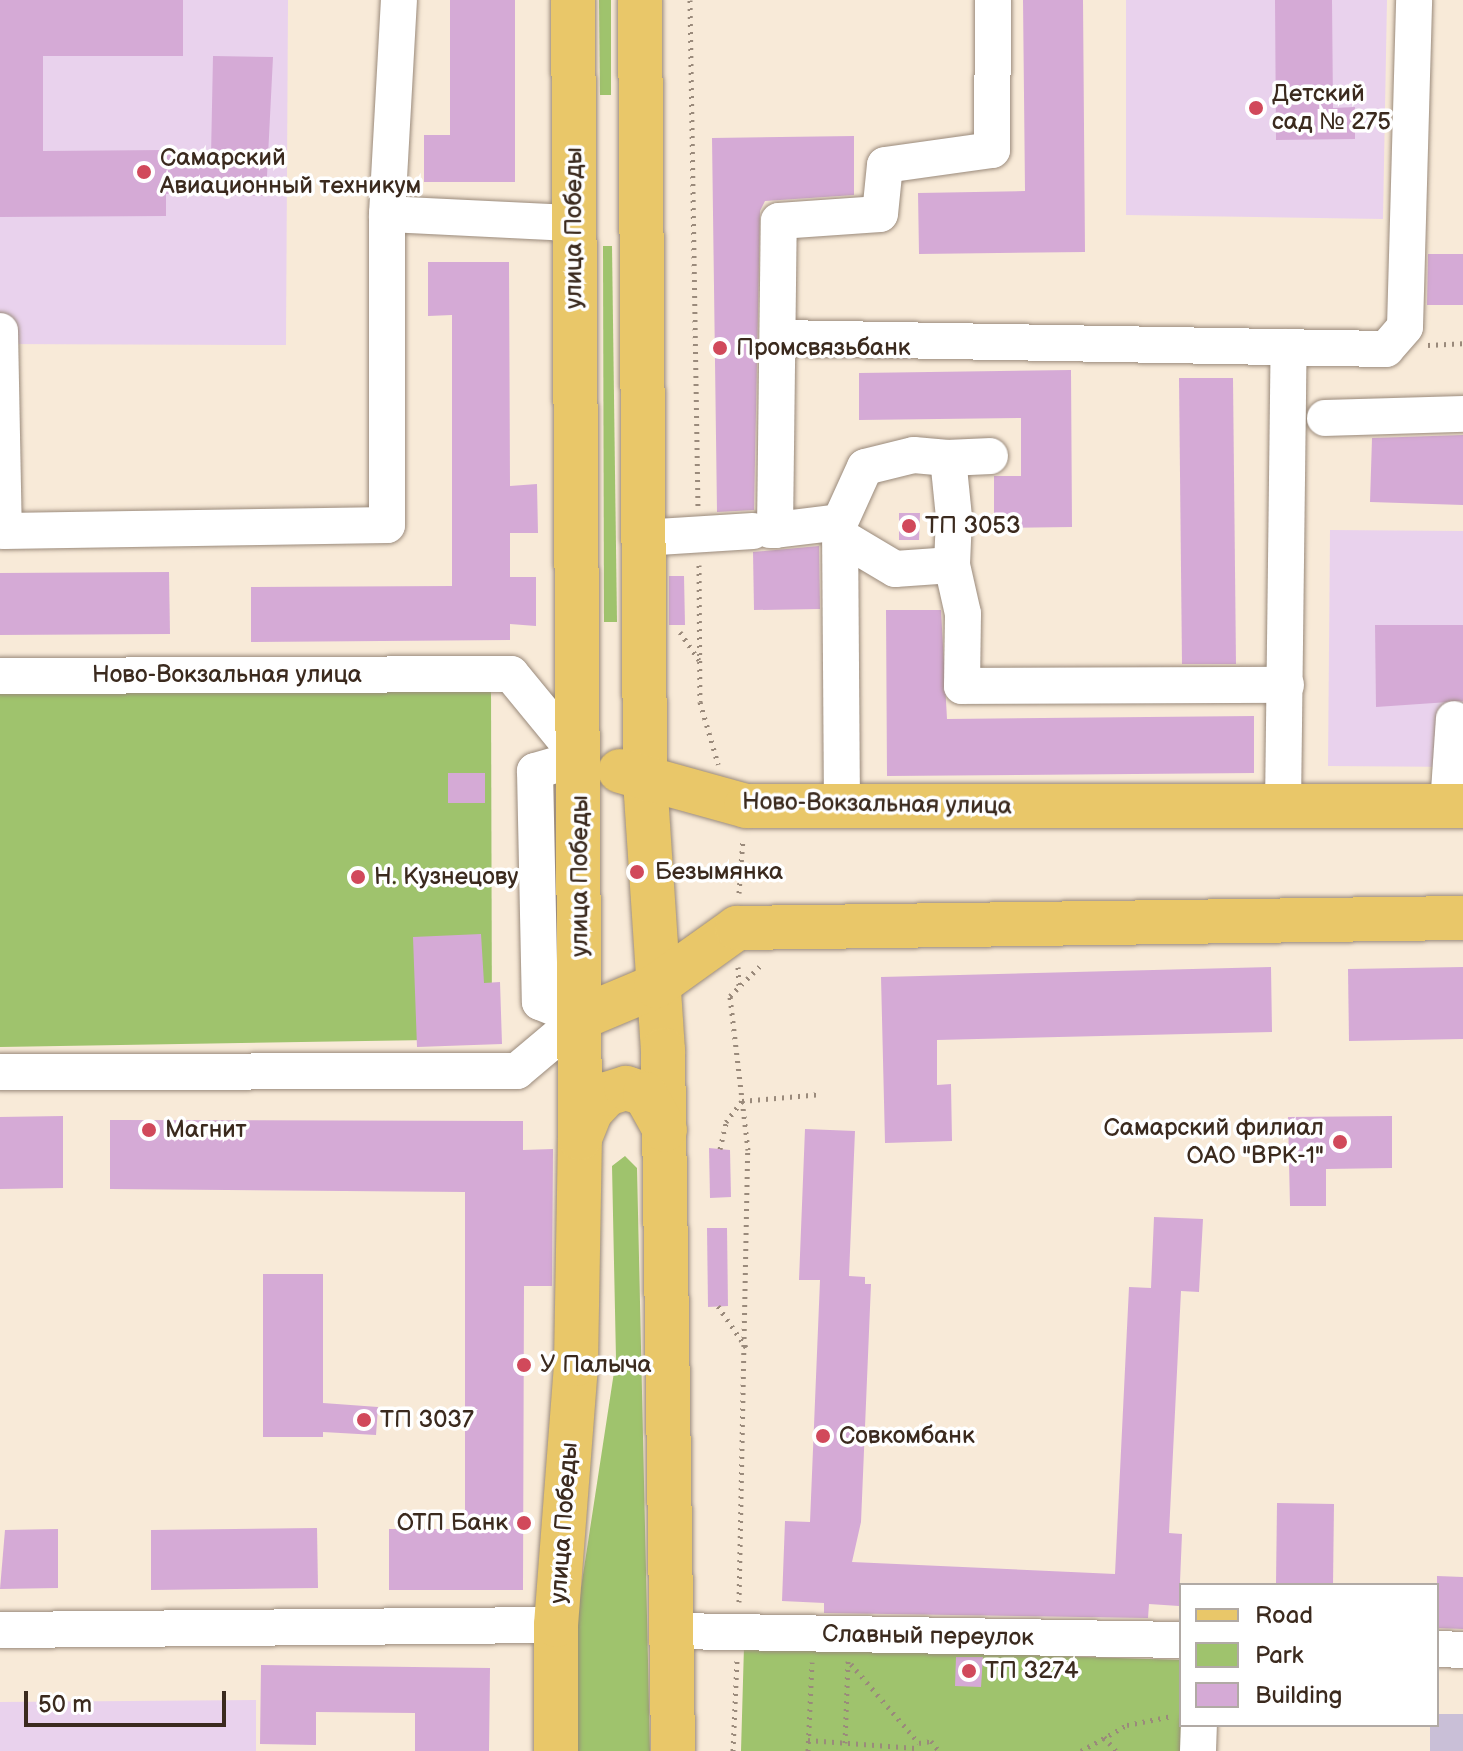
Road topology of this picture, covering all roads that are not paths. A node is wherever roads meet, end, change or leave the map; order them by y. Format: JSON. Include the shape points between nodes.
{"nodes":[{"id":1,"x":399,"y":0,"type":"edge"},
{"id":2,"x":573,"y":0,"type":"edge"},
{"id":3,"x":640,"y":0,"type":"edge"},
{"id":4,"x":993,"y":0,"type":"edge"},
{"id":5,"x":1414,"y":0,"type":"edge"},
{"id":6,"x":640,"y":102,"type":"junction"},
{"id":7,"x":574,"y":106,"type":"junction"},
{"id":8,"x":387,"y":214,"type":"junction"},
{"id":9,"x":640,"y":221,"type":"junction"},
{"id":10,"x":573,"y":222,"type":"junction"},
{"id":11,"x":0,"y":331,"type":"edge"},
{"id":12,"x":780,"y":338,"type":"junction"},
{"id":13,"x":1289,"y":347,"type":"junction"},
{"id":14,"x":1463,"y":414,"type":"edge"},
{"id":15,"x":1325,"y":418,"type":"dead end"},
{"id":16,"x":990,"y":456,"type":"dead end"},
{"id":17,"x":948,"y":458,"type":"junction"},
{"id":18,"x":840,"y":529,"type":"junction"},
{"id":19,"x":766,"y":530,"type":"junction"},
{"id":20,"x":642,"y":538,"type":"junction"},
{"id":21,"x":952,"y":565,"type":"junction"},
{"id":22,"x":0,"y":676,"type":"edge"},
{"id":23,"x":1286,"y":685,"type":"junction"},
{"id":24,"x":1454,"y":719,"type":"dead end"},
{"id":25,"x":580,"y":758,"type":"junction"},
{"id":26,"x":645,"y":780,"type":"junction"},
{"id":27,"x":842,"y":806,"type":"junction"},
{"id":28,"x":1283,"y":806,"type":"junction"},
{"id":29,"x":1456,"y":806,"type":"edge"},
{"id":30,"x":1463,"y":918,"type":"edge"},
{"id":31,"x":656,"y":986,"type":"junction"},
{"id":32,"x":580,"y":1018,"type":"junction"},
{"id":33,"x":0,"y":1072,"type":"edge"},
{"id":34,"x":665,"y":1130,"type":"junction"},
{"id":35,"x":580,"y":1138,"type":"junction"},
{"id":36,"x":556,"y":1625,"type":"junction"},
{"id":37,"x":0,"y":1630,"type":"edge"},
{"id":38,"x":675,"y":1631,"type":"junction"},
{"id":39,"x":1179,"y":1640,"type":"edge"},
{"id":40,"x":1439,"y":1649,"type":"edge"},
{"id":41,"x":1463,"y":1650,"type":"edge"},
{"id":42,"x":1199,"y":1727,"type":"edge"},
{"id":43,"x":556,"y":1751,"type":"edge"},
{"id":44,"x":673,"y":1751,"type":"edge"},
{"id":45,"x":1198,"y":1751,"type":"edge"}],
"edges":[{"from":1,"to":8,"type":"street"},
{"from":2,"to":7,"type":"main road","name":"улица Победы"},
{"from":3,"to":6,"type":"main road"},
{"from":4,"to":12,"type":"street","via":[[992,150],[885,165],[880,214],[779,221]]},
{"from":5,"to":13,"type":"street","via":[[1405,327],[1386,349]]},
{"from":6,"to":7,"type":"main road","via":[[623,134],[610,138],[583,125]]},
{"from":6,"to":9,"type":"main road"},
{"from":7,"to":10,"type":"main road","name":"улица Победы"},
{"from":8,"to":10,"type":"street"},
{"from":8,"to":11,"type":"street","via":[[387,525],[4,531]]},
{"from":9,"to":10,"type":"main road","via":[[629,201],[610,196],[589,202]]},
{"from":9,"to":20,"type":"main road"},
{"from":10,"to":25,"type":"main road","name":"улица Победы"},
{"from":12,"to":13,"type":"street"},
{"from":12,"to":19,"type":"street"},
{"from":13,"to":23,"type":"street"},
{"from":14,"to":15,"type":"street"},
{"from":16,"to":17,"type":"street"},
{"from":17,"to":18,"type":"street","via":[[914,455],[865,467]]},
{"from":17,"to":21,"type":"street"},
{"from":18,"to":19,"type":"street"},
{"from":18,"to":21,"type":"street","via":[[895,569]]},
{"from":18,"to":27,"type":"street"},
{"from":19,"to":20,"type":"street"},
{"from":20,"to":26,"type":"main road"},
{"from":21,"to":23,"type":"street","via":[[963,614],[962,686]]},
{"from":22,"to":25,"type":"street","name":"Ново-Вокзальная улица","via":[[511,674]]},
{"from":23,"to":28,"type":"street"},
{"from":24,"to":29,"type":"street"},
{"from":25,"to":26,"type":"main road","name":"Ново-Вокзальная улица"},
{"from":25,"to":32,"type":"main road","name":"улица Победы"},
{"from":26,"to":27,"type":"main road","name":"Ново-Вокзальная улица","via":[[746,806]]},
{"from":26,"to":31,"type":"main road"},
{"from":27,"to":28,"type":"main road","name":"Ново-Вокзальная улица"},
{"from":28,"to":29,"type":"main road","name":"Ново-Вокзальная улица"},
{"from":30,"to":31,"type":"main road","via":[[737,928]]},
{"from":31,"to":32,"type":"main road"},
{"from":31,"to":34,"type":"main road"},
{"from":32,"to":33,"type":"street","via":[[517,1071]]},
{"from":32,"to":35,"type":"main road","name":"улица Победы"},
{"from":34,"to":35,"type":"main road","via":[[645,1094],[626,1088],[607,1094],[591,1111]]},
{"from":34,"to":38,"type":"main road"},
{"from":35,"to":36,"type":"main road","name":"улица Победы","via":[[576,1364]]},
{"from":36,"to":37,"type":"street"},
{"from":36,"to":43,"type":"main road","name":"улица Победы"},
{"from":38,"to":39,"type":"street","name":"Славный переулок"},
{"from":38,"to":44,"type":"main road"},
{"from":40,"to":41,"type":"street"},
{"from":42,"to":45,"type":"street"}]}
